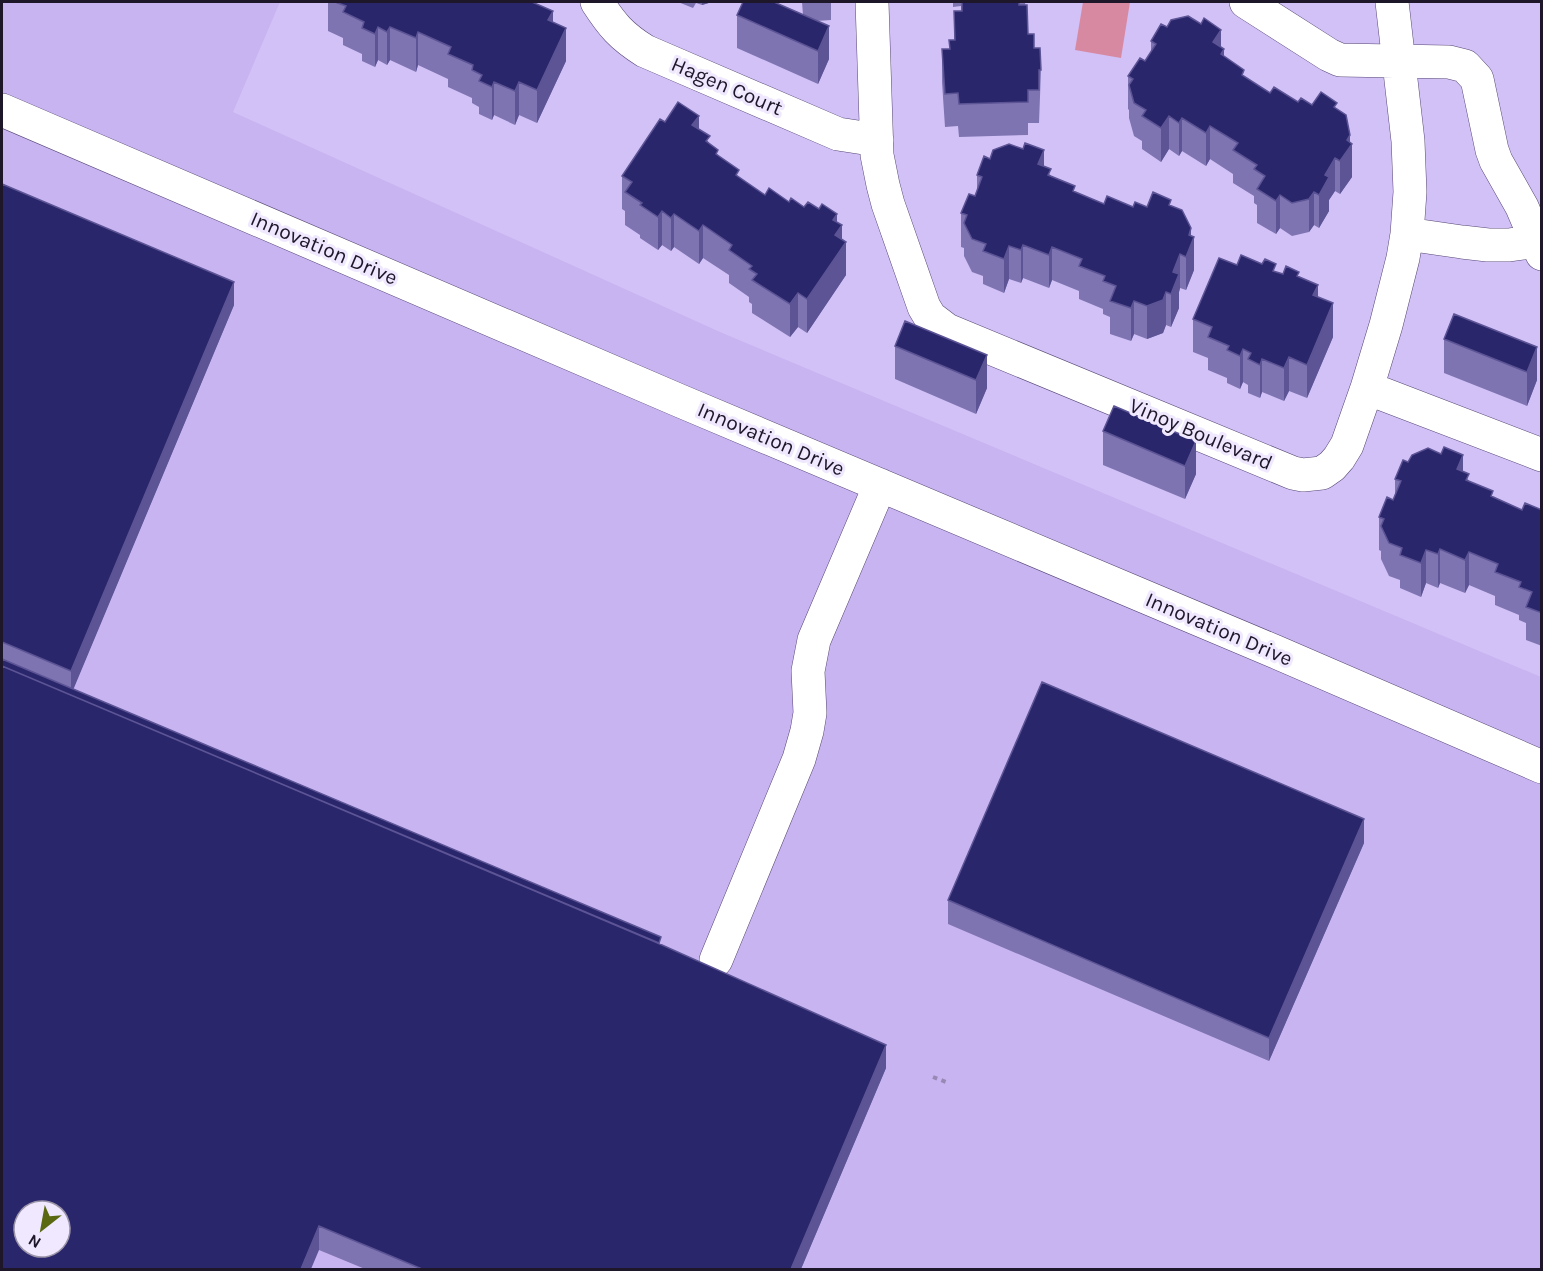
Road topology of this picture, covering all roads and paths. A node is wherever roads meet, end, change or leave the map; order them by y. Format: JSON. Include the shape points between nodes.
{"nodes":[{"id":1,"x":597,"y":2,"type":"edge"},
{"id":2,"x":872,"y":2,"type":"edge"},
{"id":3,"x":1246,"y":2,"type":"edge"},
{"id":4,"x":1392,"y":2,"type":"edge"},
{"id":5,"x":1400,"y":61,"type":"junction"},
{"id":6,"x":2,"y":110,"type":"edge"},
{"id":7,"x":877,"y":140,"type":"junction"},
{"id":8,"x":1407,"y":234,"type":"junction"},
{"id":9,"x":1540,"y":243,"type":"edge"},
{"id":10,"x":1367,"y":388,"type":"junction"},
{"id":11,"x":1542,"y":455,"type":"edge"},
{"id":12,"x":880,"y":485,"type":"junction"},
{"id":13,"x":1542,"y":766,"type":"edge"},
{"id":14,"x":716,"y":960,"type":"dead end"},
{"id":15,"x":933,"y":1077,"type":"dead end"},
{"id":16,"x":946,"y":1082,"type":"dead end"}],
"edges":[{"from":1,"to":7,"type":"street","name":"Hagen Court","via":[[618,31],[645,51],[838,134]]},
{"from":2,"to":7,"type":"street","name":"Vinoy Boulevard"},
{"from":3,"to":5,"type":"street","via":[[1340,60]]},
{"from":4,"to":5,"type":"street","name":"Vinoy Boulevard"},
{"from":5,"to":8,"type":"street","name":"Vinoy Boulevard","via":[[1408,141]]},
{"from":5,"to":9,"type":"street","via":[[1456,63],[1465,66],[1477,79],[1494,155]]},
{"from":6,"to":12,"type":"street","name":"Innovation Drive"},
{"from":7,"to":10,"type":"street","name":"Vinoy Boulevard","via":[[885,195],[924,307],[947,330],[1303,475],[1322,473],[1339,458]]},
{"from":8,"to":9,"type":"street","via":[[1488,244]]},
{"from":8,"to":10,"type":"street","name":"Vinoy Boulevard"},
{"from":10,"to":11,"type":"street"},
{"from":12,"to":13,"type":"street","name":"Innovation Drive"},
{"from":12,"to":14,"type":"street","via":[[814,640],[808,671],[810,714],[799,759]]},
{"from":15,"to":16,"type":"path"}]}
